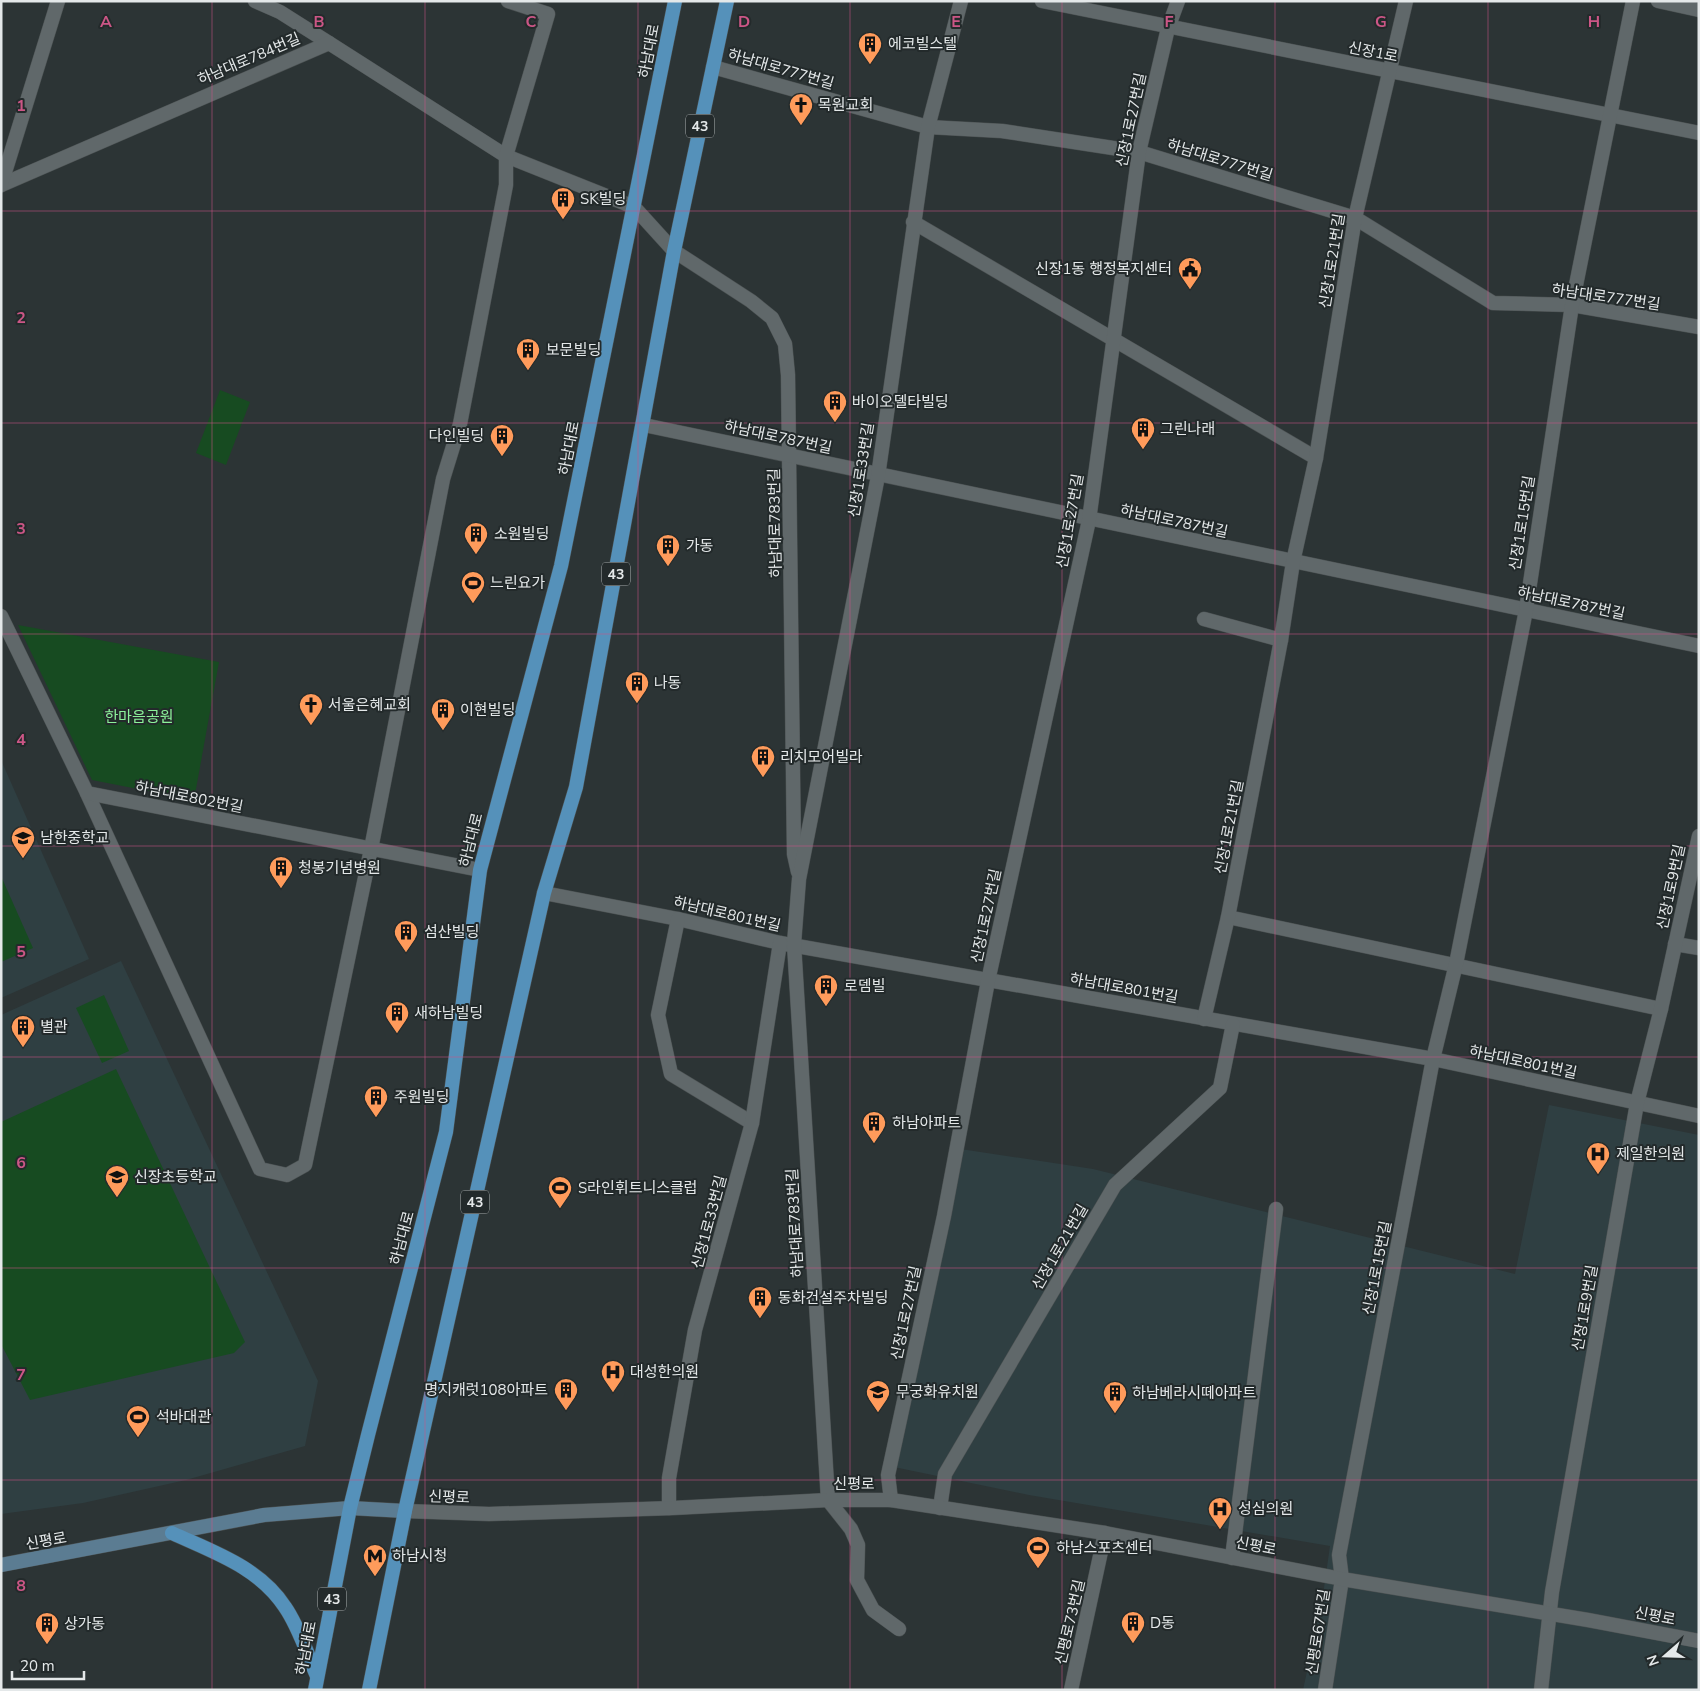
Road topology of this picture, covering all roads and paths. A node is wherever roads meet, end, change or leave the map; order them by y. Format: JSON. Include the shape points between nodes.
{"nodes":[{"id":1,"x":58,"y":1,"type":"edge"},
{"id":2,"x":256,"y":1,"type":"edge"},
{"id":3,"x":508,"y":1,"type":"edge"},
{"id":4,"x":675,"y":1,"type":"edge"},
{"id":5,"x":727,"y":1,"type":"edge"},
{"id":6,"x":961,"y":1,"type":"edge"},
{"id":7,"x":1042,"y":1,"type":"edge"},
{"id":8,"x":1178,"y":1,"type":"edge"},
{"id":9,"x":1406,"y":1,"type":"edge"},
{"id":10,"x":1633,"y":1,"type":"edge"},
{"id":11,"x":1658,"y":1,"type":"edge"},
{"id":12,"x":1699,"y":10,"type":"edge"},
{"id":13,"x":1168,"y":28,"type":"junction"},
{"id":14,"x":329,"y":43,"type":"junction"},
{"id":15,"x":713,"y":67,"type":"junction"},
{"id":16,"x":1389,"y":72,"type":"junction"},
{"id":17,"x":1612,"y":116,"type":"junction"},
{"id":18,"x":928,"y":127,"type":"junction"},
{"id":19,"x":1699,"y":133,"type":"edge"},
{"id":20,"x":1139,"y":152,"type":"junction"},
{"id":21,"x":506,"y":156,"type":"junction"},
{"id":22,"x":1,"y":185,"type":"edge"},
{"id":23,"x":634,"y":207,"type":"junction"},
{"id":24,"x":1355,"y":218,"type":"junction"},
{"id":25,"x":913,"y":222,"type":"junction"},
{"id":26,"x":674,"y":251,"type":"junction"},
{"id":27,"x":1572,"y":306,"type":"junction"},
{"id":28,"x":1699,"y":327,"type":"edge"},
{"id":29,"x":1115,"y":339,"type":"junction"},
{"id":30,"x":644,"y":425,"type":"junction"},
{"id":31,"x":790,"y":457,"type":"junction"},
{"id":32,"x":1316,"y":458,"type":"junction"},
{"id":33,"x":878,"y":476,"type":"junction"},
{"id":34,"x":1089,"y":520,"type":"junction"},
{"id":35,"x":1293,"y":562,"type":"junction"},
{"id":36,"x":1526,"y":610,"type":"junction"},
{"id":37,"x":1,"y":616,"type":"edge"},
{"id":38,"x":1204,"y":619,"type":"dead end"},
{"id":39,"x":1281,"y":640,"type":"junction"},
{"id":40,"x":1699,"y":646,"type":"edge"},
{"id":41,"x":87,"y":793,"type":"junction"},
{"id":42,"x":1699,"y":836,"type":"edge"},
{"id":43,"x":371,"y":849,"type":"junction"},
{"id":44,"x":480,"y":870,"type":"junction"},
{"id":45,"x":799,"y":879,"type":"junction"},
{"id":46,"x":544,"y":893,"type":"junction"},
{"id":47,"x":1228,"y":918,"type":"junction"},
{"id":48,"x":678,"y":919,"type":"junction"},
{"id":49,"x":787,"y":944,"type":"junction"},
{"id":50,"x":1675,"y":944,"type":"junction"},
{"id":51,"x":1699,"y":948,"type":"edge"},
{"id":52,"x":1456,"y":964,"type":"junction"},
{"id":53,"x":988,"y":981,"type":"junction"},
{"id":54,"x":1661,"y":1009,"type":"junction"},
{"id":55,"x":1204,"y":1019,"type":"junction"},
{"id":56,"x":1233,"y":1024,"type":"junction"},
{"id":57,"x":1433,"y":1059,"type":"junction"},
{"id":58,"x":1637,"y":1103,"type":"junction"},
{"id":59,"x":1699,"y":1116,"type":"edge"},
{"id":60,"x":752,"y":1123,"type":"junction"},
{"id":61,"x":1276,"y":1209,"type":"dead end"},
{"id":62,"x":828,"y":1500,"type":"junction"},
{"id":63,"x":891,"y":1500,"type":"junction"},
{"id":64,"x":350,"y":1508,"type":"junction"},
{"id":65,"x":669,"y":1508,"type":"junction"},
{"id":66,"x":940,"y":1508,"type":"junction"},
{"id":67,"x":405,"y":1511,"type":"junction"},
{"id":68,"x":172,"y":1533,"type":"junction"},
{"id":69,"x":1106,"y":1533,"type":"junction"},
{"id":70,"x":1232,"y":1558,"type":"junction"},
{"id":71,"x":1,"y":1565,"type":"edge"},
{"id":72,"x":1342,"y":1579,"type":"junction"},
{"id":73,"x":1549,"y":1614,"type":"junction"},
{"id":74,"x":899,"y":1629,"type":"dead end"},
{"id":75,"x":1699,"y":1641,"type":"edge"},
{"id":76,"x":316,"y":1683,"type":"edge"},
{"id":77,"x":368,"y":1690,"type":"edge"},
{"id":78,"x":1070,"y":1690,"type":"edge"},
{"id":79,"x":1325,"y":1690,"type":"edge"},
{"id":80,"x":1541,"y":1690,"type":"edge"}],
"edges":[{"from":1,"to":22,"type":"street"},
{"from":2,"to":14,"type":"street"},
{"from":3,"to":21,"type":"street","via":[[548,14]]},
{"from":4,"to":23,"type":"main road","name":"하남대로","number":"43"},
{"from":5,"to":15,"type":"main road","number":"43"},
{"from":6,"to":18,"type":"street","name":"신장1로33번길"},
{"from":7,"to":13,"type":"street","name":"신장1로"},
{"from":8,"to":13,"type":"street","name":"신장1로27번길"},
{"from":9,"to":16,"type":"street","name":"신장1로21번길"},
{"from":10,"to":17,"type":"street","name":"신장1로15번길"},
{"from":11,"to":12,"type":"street"},
{"from":13,"to":16,"type":"street","name":"신장1로"},
{"from":13,"to":20,"type":"street","name":"신장1로27번길"},
{"from":14,"to":21,"type":"street"},
{"from":14,"to":22,"type":"street","name":"하남대로784번길"},
{"from":15,"to":18,"type":"street","name":"하남대로777번길"},
{"from":15,"to":26,"type":"main road","number":"43"},
{"from":16,"to":17,"type":"street","name":"신장1로"},
{"from":16,"to":24,"type":"street","name":"신장1로21번길"},
{"from":17,"to":19,"type":"street","name":"신장1로"},
{"from":17,"to":27,"type":"street","name":"신장1로15번길"},
{"from":18,"to":20,"type":"street","name":"하남대로777번길","via":[[1002,131]]},
{"from":18,"to":25,"type":"street","name":"신장1로33번길"},
{"from":20,"to":24,"type":"street","name":"하남대로777번길"},
{"from":20,"to":29,"type":"street","name":"신장1로27번길"},
{"from":21,"to":23,"type":"street"},
{"from":21,"to":43,"type":"street","via":[[506,185],[468,383],[460,424],[442,479]]},
{"from":23,"to":26,"type":"street","name":"하남대로783번길"},
{"from":23,"to":44,"type":"main road","name":"하남대로","number":"43","via":[[561,566]]},
{"from":24,"to":27,"type":"street","name":"하남대로777번길","via":[[1493,303]]},
{"from":24,"to":32,"type":"street","name":"신장1로21번길"},
{"from":25,"to":29,"type":"street"},
{"from":25,"to":33,"type":"street","name":"신장1로33번길"},
{"from":26,"to":30,"type":"main road","number":"43"},
{"from":26,"to":31,"type":"street","name":"하남대로783번길","via":[[772,318],[786,344]]},
{"from":27,"to":28,"type":"street","name":"하남대로777번길"},
{"from":27,"to":36,"type":"street","name":"신장1로15번길"},
{"from":29,"to":32,"type":"street"},
{"from":29,"to":34,"type":"street","name":"신장1로27번길"},
{"from":30,"to":31,"type":"street","name":"하남대로787번길"},
{"from":30,"to":46,"type":"main road","number":"43","via":[[576,787]]},
{"from":31,"to":33,"type":"street","name":"하남대로787번길"},
{"from":31,"to":45,"type":"street","name":"하남대로783번길","via":[[794,854]]},
{"from":32,"to":35,"type":"street","name":"신장1로21번길"},
{"from":33,"to":34,"type":"street","name":"하남대로787번길"},
{"from":33,"to":45,"type":"street","name":"신장1로33번길"},
{"from":34,"to":35,"type":"street","name":"하남대로787번길"},
{"from":34,"to":53,"type":"street","name":"신장1로27번길"},
{"from":35,"to":36,"type":"street","name":"하남대로787번길"},
{"from":35,"to":39,"type":"street","name":"신장1로21번길"},
{"from":36,"to":40,"type":"street","name":"하남대로787번길"},
{"from":36,"to":52,"type":"street","name":"신장1로15번길"},
{"from":37,"to":41,"type":"street"},
{"from":38,"to":39,"type":"street"},
{"from":39,"to":47,"type":"street","name":"신장1로21번길"},
{"from":41,"to":43,"type":"street","name":"하남대로802번길"},
{"from":41,"to":43,"type":"street","via":[[260,1169],[287,1175],[305,1165]]},
{"from":42,"to":50,"type":"street","name":"신장1로9번길"},
{"from":43,"to":44,"type":"street","name":"하남대로802번길"},
{"from":44,"to":64,"type":"main road","name":"하남대로","number":"43","via":[[446,1132]]},
{"from":45,"to":49,"type":"street","name":"신장1로33번길"},
{"from":46,"to":48,"type":"street","name":"하남대로801번길"},
{"from":46,"to":67,"type":"main road","number":"43"},
{"from":47,"to":52,"type":"street"},
{"from":47,"to":55,"type":"street","name":"신장1로21번길"},
{"from":48,"to":49,"type":"street","name":"하남대로801번길"},
{"from":48,"to":60,"type":"street","via":[[658,1015],[671,1074]]},
{"from":49,"to":53,"type":"street","name":"하남대로801번길"},
{"from":49,"to":60,"type":"street","name":"신장1로33번길"},
{"from":49,"to":62,"type":"street","name":"하남대로783번길"},
{"from":50,"to":51,"type":"street","name":"신장1로9번길"},
{"from":50,"to":54,"type":"street","name":"신장1로9번길"},
{"from":52,"to":54,"type":"street"},
{"from":52,"to":57,"type":"street","name":"신장1로15번길"},
{"from":53,"to":55,"type":"street","name":"하남대로801번길"},
{"from":53,"to":63,"type":"street","name":"신장1로27번길","via":[[944,1216],[888,1475]]},
{"from":54,"to":58,"type":"street","name":"신장1로9번길"},
{"from":55,"to":56,"type":"street","name":"하남대로801번길"},
{"from":56,"to":57,"type":"street","name":"하남대로801번길"},
{"from":56,"to":66,"type":"street","name":"신장1로21번길","via":[[1220,1088],[1115,1185],[945,1474]]},
{"from":57,"to":58,"type":"street","name":"하남대로801번길"},
{"from":57,"to":72,"type":"street","name":"신장1로15번길","via":[[1340,1554]]},
{"from":58,"to":59,"type":"street","name":"하남대로801번길"},
{"from":58,"to":73,"type":"street","name":"신장1로9번길"},
{"from":60,"to":65,"type":"street","name":"신장1로33번길","via":[[696,1330],[669,1478]]},
{"from":61,"to":70,"type":"street"},
{"from":62,"to":63,"type":"street","name":"신평로"},
{"from":62,"to":65,"type":"street","name":"신평로"},
{"from":62,"to":74,"type":"street","via":[[851,1529],[858,1545],[857,1580],[873,1610]]},
{"from":63,"to":66,"type":"street","name":"신평로"},
{"from":64,"to":67,"type":"main road","name":"신평로"},
{"from":64,"to":68,"type":"main road","name":"신평로","via":[[264,1515]]},
{"from":64,"to":76,"type":"main road","name":"하남대로","number":"43"},
{"from":65,"to":67,"type":"street","name":"신평로","via":[[489,1514]]},
{"from":66,"to":69,"type":"street","name":"신평로"},
{"from":67,"to":77,"type":"main road","number":"43"},
{"from":68,"to":71,"type":"main road","name":"신평로"},
{"from":68,"to":76,"type":"main road","via":[[236,1563],[258,1576],[270,1588],[286,1607]]},
{"from":69,"to":70,"type":"street","name":"신평로"},
{"from":69,"to":78,"type":"street","name":"신평로73번길"},
{"from":70,"to":72,"type":"street","name":"신평로"},
{"from":72,"to":73,"type":"street","name":"신평로"},
{"from":72,"to":79,"type":"street","name":"신평로67번길"},
{"from":73,"to":75,"type":"street","name":"신평로"},
{"from":73,"to":80,"type":"street","name":"신장1로9번길"}]}
